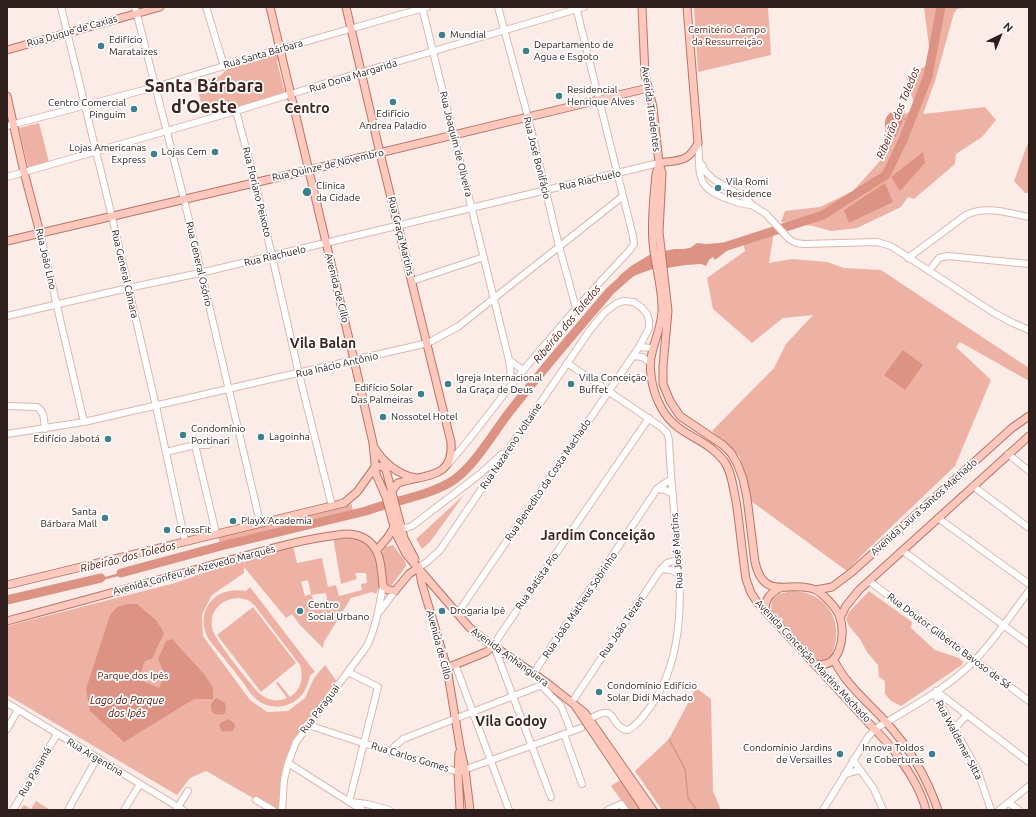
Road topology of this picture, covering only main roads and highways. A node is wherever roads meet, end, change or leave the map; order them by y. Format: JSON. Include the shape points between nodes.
{"nodes":[{"id":1,"x":160,"y":7,"type":"edge"},
{"id":2,"x":270,"y":7,"type":"edge"},
{"id":3,"x":346,"y":7,"type":"edge"},
{"id":4,"x":642,"y":7,"type":"edge"},
{"id":5,"x":687,"y":7,"type":"edge"},
{"id":6,"x":136,"y":10,"type":"edge"},
{"id":7,"x":7,"y":50,"type":"edge"},
{"id":8,"x":648,"y":88,"type":"junction"},
{"id":9,"x":7,"y":96,"type":"edge"},
{"id":10,"x":10,"y":125,"type":"edge"},
{"id":11,"x":380,"y":153,"type":"junction"},
{"id":12,"x":659,"y":163,"type":"junction"},
{"id":13,"x":309,"y":170,"type":"junction"},
{"id":14,"x":40,"y":233,"type":"junction"},
{"id":15,"x":7,"y":241,"type":"edge"},
{"id":16,"x":656,"y":244,"type":"joint"},
{"id":17,"x":662,"y":278,"type":"junction"},
{"id":18,"x":653,"y":348,"type":"junction"},
{"id":19,"x":663,"y":366,"type":"junction"},
{"id":20,"x":1029,"y":416,"type":"edge"},
{"id":21,"x":1029,"y":436,"type":"edge"},
{"id":22,"x":373,"y":443,"type":"junction"},
{"id":23,"x":375,"y":467,"type":"junction"},
{"id":24,"x":419,"y":478,"type":"junction"},
{"id":25,"x":389,"y":495,"type":"junction"},
{"id":26,"x":397,"y":526,"type":"junction"},
{"id":27,"x":377,"y":550,"type":"junction"},
{"id":28,"x":419,"y":567,"type":"junction"},
{"id":29,"x":7,"y":585,"type":"edge"},
{"id":30,"x":780,"y":588,"type":"junction"},
{"id":31,"x":816,"y":590,"type":"junction"},
{"id":32,"x":765,"y":611,"type":"junction"},
{"id":33,"x":840,"y":618,"type":"junction"},
{"id":34,"x":7,"y":621,"type":"edge"},
{"id":35,"x":494,"y":646,"type":"junction"},
{"id":36,"x":834,"y":660,"type":"junction"},
{"id":37,"x":816,"y":664,"type":"junction"},
{"id":38,"x":447,"y":668,"type":"junction"},
{"id":39,"x":573,"y":704,"type":"junction"},
{"id":40,"x":460,"y":747,"type":"junction"},
{"id":41,"x":624,"y":775,"type":"junction"},
{"id":42,"x":460,"y":810,"type":"edge"},
{"id":43,"x":470,"y":810,"type":"edge"},
{"id":44,"x":645,"y":810,"type":"edge"},
{"id":45,"x":653,"y":810,"type":"edge"},
{"id":46,"x":926,"y":810,"type":"edge"},
{"id":47,"x":938,"y":810,"type":"edge"}],
"edges":[{"from":1,"to":6,"type":"main road","name":"Rua Duque de Caxias"},
{"from":2,"to":13,"type":"main road","name":"Avenida de Cillo"},
{"from":3,"to":11,"type":"main road","name":"Rua Graça Martins"},
{"from":4,"to":8,"type":"main road","name":"Avenida Tiradentes","via":[[645,75]]},
{"from":5,"to":12,"type":"main road","via":[[698,143],[694,152],[687,158]]},
{"from":6,"to":7,"type":"main road","name":"Rua Duque de Caxias"},
{"from":8,"to":11,"type":"main road","name":"Rua Quinze de Novembro"},
{"from":8,"to":12,"type":"main road","name":"Avenida Tiradentes","via":[[653,107]]},
{"from":9,"to":10,"type":"main road","name":"Rua João Lino"},
{"from":10,"to":14,"type":"main road","name":"Rua João Lino"},
{"from":11,"to":13,"type":"main road","name":"Rua Quinze de Novembro"},
{"from":11,"to":24,"type":"main road","name":"Rua Graça Martins","via":[[452,450],[448,464],[437,473]]},
{"from":12,"to":16,"type":"main road","name":"Avenida Tiradentes","via":[[653,223]]},
{"from":13,"to":14,"type":"main road","name":"Rua Quinze de Novembro"},
{"from":13,"to":22,"type":"main road","name":"Avenida de Cillo"},
{"from":14,"to":15,"type":"main road","name":"Rua Quinze de Novembro"},
{"from":16,"to":17,"type":"main road","name":"Avenida Conceição Martins Machado"},
{"from":17,"to":18,"type":"main road","name":"Avenida Conceição Martins Machado","via":[[662,312],[659,333]]},
{"from":17,"to":19,"type":"main road","name":"Avenida Conceição Martins Machado","via":[[668,311]]},
{"from":18,"to":19,"type":"main road","via":[[661,354]]},
{"from":18,"to":32,"type":"main road","name":"Avenida Conceição Martins Machado","via":[[651,362],[654,391],[662,409],[681,431],[715,452],[728,469],[737,508],[746,579]]},
{"from":19,"to":30,"type":"main road","name":"Avenida Conceição Martins Machado","via":[[664,388],[675,410],[688,422],[716,439],[731,453],[737,463],[747,498],[757,571],[767,584]]},
{"from":20,"to":31,"type":"main road","name":"Avenida Laura Santos Machado","via":[[994,443],[852,572],[832,587]]},
{"from":21,"to":33,"type":"main road","name":"Avenida Laura Santos Machado","via":[[869,581],[850,600]]},
{"from":22,"to":23,"type":"main road","name":"Avenida de Cillo"},
{"from":22,"to":24,"type":"main road","via":[[379,455],[392,468],[404,475]]},
{"from":23,"to":25,"type":"main road","name":"Avenida de Cillo","via":[[377,477]]},
{"from":23,"to":25,"type":"main road","via":[[384,467]]},
{"from":23,"to":29,"type":"main road","via":[[362,487],[344,503]]},
{"from":24,"to":25,"type":"main road","via":[[398,483]]},
{"from":25,"to":26,"type":"main road","name":"Avenida de Cillo"},
{"from":26,"to":27,"type":"main road"},
{"from":26,"to":28,"type":"main road","name":"Avenida de Cillo","via":[[402,547]]},
{"from":27,"to":28,"type":"main road","name":"Rua Paraguai","via":[[383,586],[388,590],[394,590]]},
{"from":27,"to":34,"type":"main road","name":"Avenida Corifeu de Azevedo Marquês","via":[[369,541],[357,535],[340,534],[324,537],[245,555]]},
{"from":28,"to":35,"type":"main road","name":"Avenida Anhangüera","via":[[469,627]]},
{"from":28,"to":38,"type":"main road","name":"Avenida de Cillo"},
{"from":30,"to":31,"type":"main road","name":"Avenida Conceição Martins Machado"},
{"from":30,"to":32,"type":"main road","via":[[769,596]]},
{"from":31,"to":33,"type":"main road","name":"Avenida Conceição Martins Machado","via":[[833,605]]},
{"from":32,"to":37,"type":"main road","name":"Avenida Conceição Martins Machado"},
{"from":33,"to":36,"type":"main road","name":"Avenida Conceição Martins Machado","via":[[842,635]]},
{"from":35,"to":38,"type":"main road","via":[[486,652]]},
{"from":35,"to":39,"type":"main road","name":"Avenida Anhangüera"},
{"from":36,"to":37,"type":"main road","via":[[826,665]]},
{"from":36,"to":47,"type":"main road","name":"Avenida Conceição Martins Machado","via":[[842,675],[902,742],[926,781]]},
{"from":37,"to":46,"type":"main road","name":"Avenida Conceição Martins Machado","via":[[892,748],[917,787]]},
{"from":38,"to":40,"type":"main road","name":"Avenida de Cillo"},
{"from":39,"to":41,"type":"main road","name":"Avenida Anhangüera"},
{"from":39,"to":41,"type":"main road","name":"Avenida Anhangüera","via":[[590,719]]},
{"from":40,"to":42,"type":"main road","name":"Avenida de Cillo"},
{"from":40,"to":43,"type":"main road","name":"Avenida de Cillo"},
{"from":41,"to":44,"type":"main road"},
{"from":41,"to":45,"type":"main road"}]}
